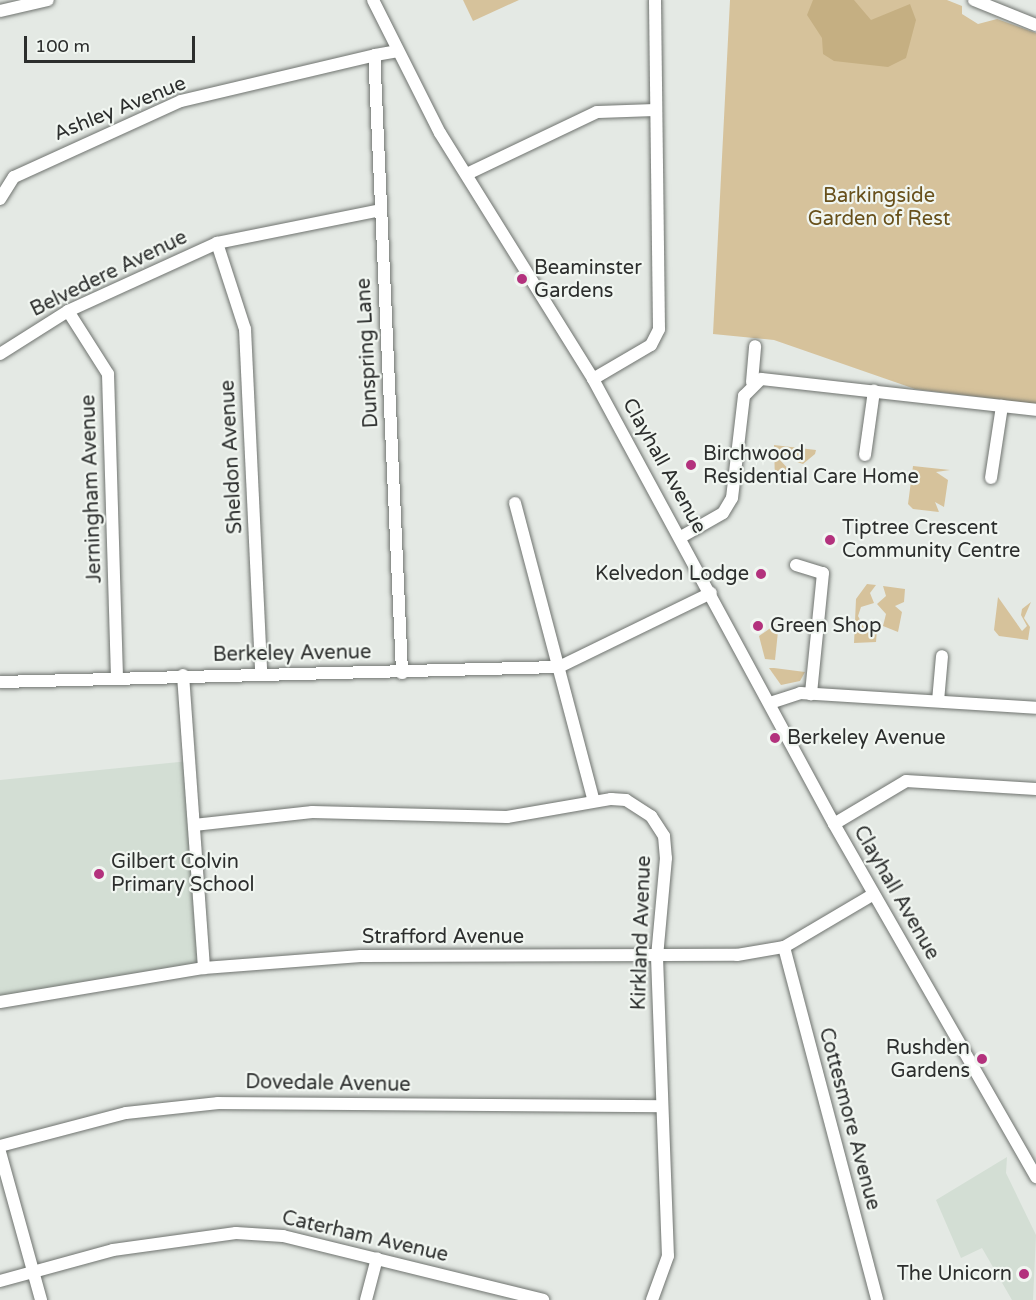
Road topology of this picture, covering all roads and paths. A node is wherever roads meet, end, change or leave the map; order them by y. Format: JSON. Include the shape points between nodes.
{"nodes":[{"id":1,"x":48,"y":0,"type":"edge"},
{"id":2,"x":373,"y":0,"type":"edge"},
{"id":3,"x":655,"y":0,"type":"edge"},
{"id":4,"x":974,"y":0,"type":"edge"},
{"id":5,"x":0,"y":11,"type":"edge"},
{"id":6,"x":1036,"y":25,"type":"edge"},
{"id":7,"x":398,"y":51,"type":"junction"},
{"id":8,"x":375,"y":55,"type":"junction"},
{"id":9,"x":656,"y":110,"type":"junction"},
{"id":10,"x":467,"y":174,"type":"junction"},
{"id":11,"x":0,"y":198,"type":"edge"},
{"id":12,"x":381,"y":210,"type":"junction"},
{"id":13,"x":217,"y":243,"type":"junction"},
{"id":14,"x":68,"y":311,"type":"junction"},
{"id":15,"x":755,"y":346,"type":"dead end"},
{"id":16,"x":0,"y":354,"type":"edge"},
{"id":17,"x":594,"y":379,"type":"junction"},
{"id":18,"x":752,"y":382,"type":"junction"},
{"id":19,"x":874,"y":391,"type":"junction"},
{"id":20,"x":1002,"y":406,"type":"junction"},
{"id":21,"x":1036,"y":410,"type":"edge"},
{"id":22,"x":865,"y":455,"type":"dead end"},
{"id":23,"x":991,"y":478,"type":"dead end"},
{"id":24,"x":515,"y":503,"type":"dead end"},
{"id":25,"x":681,"y":537,"type":"junction"},
{"id":26,"x":796,"y":565,"type":"dead end"},
{"id":27,"x":711,"y":593,"type":"junction"},
{"id":28,"x":942,"y":656,"type":"dead end"},
{"id":29,"x":559,"y":667,"type":"junction"},
{"id":30,"x":402,"y":673,"type":"junction"},
{"id":31,"x":261,"y":674,"type":"junction"},
{"id":32,"x":183,"y":675,"type":"junction"},
{"id":33,"x":117,"y":678,"type":"junction"},
{"id":34,"x":0,"y":682,"type":"edge"},
{"id":35,"x":811,"y":694,"type":"junction"},
{"id":36,"x":938,"y":701,"type":"junction"},
{"id":37,"x":770,"y":703,"type":"junction"},
{"id":38,"x":1036,"y":708,"type":"edge"},
{"id":39,"x":1036,"y":789,"type":"edge"},
{"id":40,"x":594,"y":801,"type":"junction"},
{"id":41,"x":834,"y":824,"type":"junction"},
{"id":42,"x":194,"y":825,"type":"junction"},
{"id":43,"x":874,"y":894,"type":"junction"},
{"id":44,"x":784,"y":947,"type":"junction"},
{"id":45,"x":657,"y":957,"type":"junction"},
{"id":46,"x":204,"y":968,"type":"junction"},
{"id":47,"x":0,"y":1002,"type":"edge"},
{"id":48,"x":660,"y":1106,"type":"junction"},
{"id":49,"x":0,"y":1146,"type":"edge"},
{"id":50,"x":0,"y":1152,"type":"edge"},
{"id":51,"x":1036,"y":1177,"type":"edge"},
{"id":52,"x":377,"y":1258,"type":"junction"},
{"id":53,"x":34,"y":1271,"type":"junction"},
{"id":54,"x":0,"y":1281,"type":"edge"},
{"id":55,"x":41,"y":1300,"type":"edge"},
{"id":56,"x":366,"y":1300,"type":"edge"},
{"id":57,"x":543,"y":1300,"type":"edge"},
{"id":58,"x":652,"y":1300,"type":"edge"},
{"id":59,"x":877,"y":1300,"type":"edge"}],
"edges":[{"from":1,"to":5,"type":"street"},
{"from":2,"to":7,"type":"street","name":"Clayhall Avenue"},
{"from":3,"to":9,"type":"street"},
{"from":4,"to":6,"type":"street"},
{"from":7,"to":8,"type":"street"},
{"from":7,"to":10,"type":"street","name":"Clayhall Avenue"},
{"from":8,"to":11,"type":"street","name":"Ashley Avenue","via":[[181,101],[14,177]]},
{"from":8,"to":12,"type":"street","name":"Dunspring Lane"},
{"from":9,"to":10,"type":"street","via":[[597,112]]},
{"from":9,"to":17,"type":"street","via":[[657,338]]},
{"from":10,"to":17,"type":"street","name":"Clayhall Avenue"},
{"from":12,"to":13,"type":"street","name":"Belvedere Avenue"},
{"from":12,"to":30,"type":"street","name":"Dunspring Lane"},
{"from":13,"to":14,"type":"street","name":"Belvedere Avenue"},
{"from":13,"to":31,"type":"street","name":"Sheldon Avenue","via":[[245,329]]},
{"from":14,"to":16,"type":"street","name":"Belvedere Avenue"},
{"from":14,"to":33,"type":"street","name":"Jerningham Avenue","via":[[108,374]]},
{"from":15,"to":18,"type":"street"},
{"from":17,"to":25,"type":"street","name":"Clayhall Avenue"},
{"from":18,"to":19,"type":"street","via":[[770,378]]},
{"from":18,"to":25,"type":"street","via":[[742,406],[732,498],[723,513]]},
{"from":19,"to":20,"type":"street"},
{"from":19,"to":22,"type":"street"},
{"from":20,"to":21,"type":"street"},
{"from":20,"to":23,"type":"street"},
{"from":24,"to":29,"type":"street"},
{"from":25,"to":27,"type":"street","name":"Clayhall Avenue"},
{"from":26,"to":35,"type":"street","via":[[823,573]]},
{"from":27,"to":29,"type":"street","name":"Berkeley Avenue"},
{"from":27,"to":37,"type":"street","name":"Clayhall Avenue"},
{"from":28,"to":36,"type":"street"},
{"from":29,"to":30,"type":"street","name":"Berkeley Avenue"},
{"from":29,"to":40,"type":"street"},
{"from":30,"to":31,"type":"street","name":"Berkeley Avenue"},
{"from":31,"to":32,"type":"street","name":"Berkeley Avenue"},
{"from":32,"to":33,"type":"street","name":"Berkeley Avenue"},
{"from":32,"to":42,"type":"street"},
{"from":33,"to":34,"type":"street","name":"Berkeley Avenue"},
{"from":35,"to":36,"type":"street"},
{"from":35,"to":37,"type":"street"},
{"from":36,"to":38,"type":"street"},
{"from":37,"to":41,"type":"street","name":"Clayhall Avenue"},
{"from":39,"to":41,"type":"street","via":[[906,782]]},
{"from":40,"to":42,"type":"street","name":"Kirkland Avenue","via":[[507,817],[312,812]]},
{"from":40,"to":45,"type":"street","name":"Kirkland Avenue","via":[[626,800],[651,816],[664,836]]},
{"from":41,"to":43,"type":"street","name":"Clayhall Avenue"},
{"from":42,"to":46,"type":"street"},
{"from":43,"to":44,"type":"street","name":"Strafford Avenue"},
{"from":43,"to":51,"type":"street","name":"Clayhall Avenue"},
{"from":44,"to":45,"type":"street","name":"Strafford Avenue","via":[[737,955]]},
{"from":44,"to":59,"type":"street","name":"Cottesmore Avenue"},
{"from":45,"to":46,"type":"street","name":"Strafford Avenue","via":[[361,956]]},
{"from":45,"to":48,"type":"street","name":"Kirkland Avenue"},
{"from":46,"to":47,"type":"street","name":"Strafford Avenue"},
{"from":48,"to":49,"type":"street","name":"Dovedale Avenue","via":[[218,1103],[126,1113]]},
{"from":48,"to":58,"type":"street","name":"Kirkland Avenue","via":[[668,1256]]},
{"from":50,"to":53,"type":"street"},
{"from":52,"to":53,"type":"street","name":"Caterham Avenue","via":[[283,1236],[236,1233],[113,1250]]},
{"from":52,"to":56,"type":"street"},
{"from":52,"to":57,"type":"street","name":"Caterham Avenue"},
{"from":53,"to":54,"type":"street","name":"Caterham Avenue"},
{"from":53,"to":55,"type":"street"}]}
